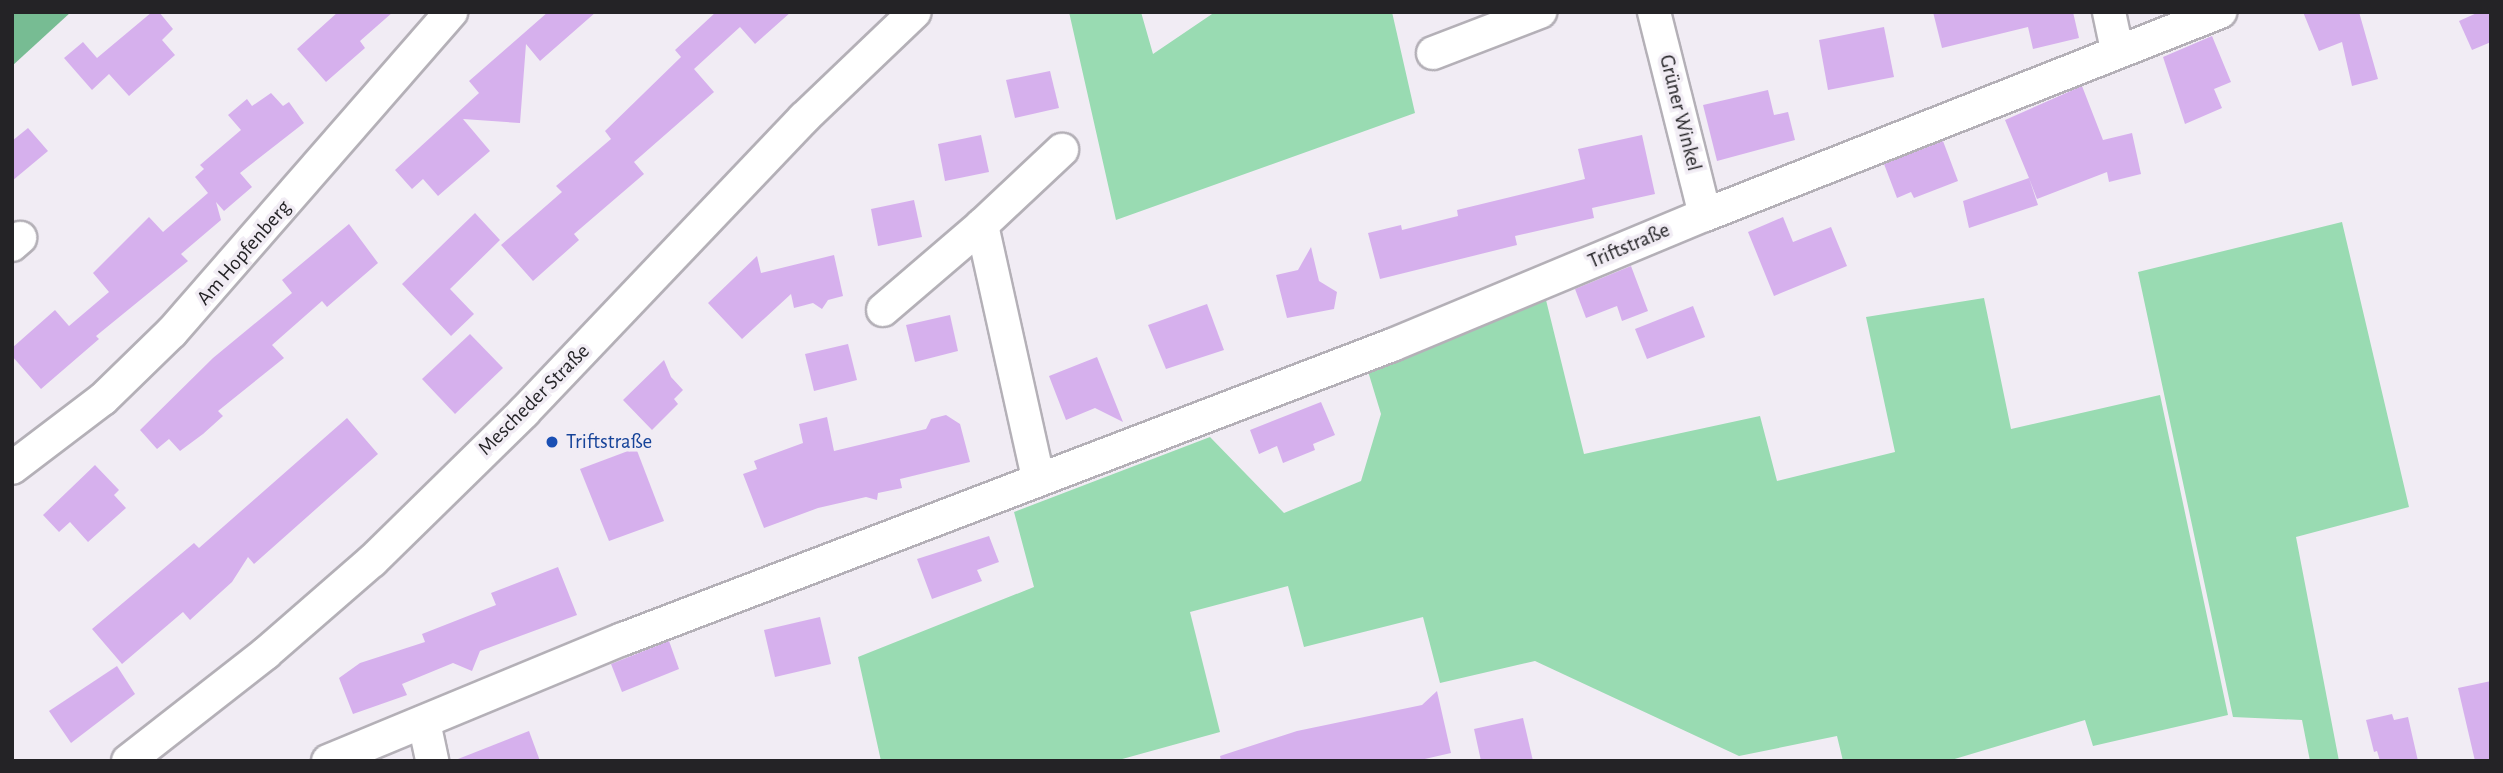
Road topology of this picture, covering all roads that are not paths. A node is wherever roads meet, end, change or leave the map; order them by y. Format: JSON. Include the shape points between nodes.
{"nodes":[{"id":1,"x":451,"y":12,"type":"edge"},
{"id":2,"x":915,"y":12,"type":"edge"},
{"id":3,"x":1540,"y":12,"type":"edge"},
{"id":4,"x":1654,"y":12,"type":"edge"},
{"id":5,"x":2109,"y":12,"type":"edge"},
{"id":6,"x":2220,"y":12,"type":"edge"},
{"id":7,"x":2117,"y":50,"type":"junction"},
{"id":8,"x":1433,"y":53,"type":"dead end"},
{"id":9,"x":1062,"y":150,"type":"dead end"},
{"id":10,"x":1705,"y":215,"type":"junction"},
{"id":11,"x":982,"y":225,"type":"junction"},
{"id":12,"x":883,"y":310,"type":"dead end"},
{"id":13,"x":12,"y":468,"type":"edge"},
{"id":14,"x":1038,"y":477,"type":"junction"},
{"id":15,"x":424,"y":722,"type":"junction"},
{"id":16,"x":128,"y":761,"type":"edge"},
{"id":17,"x":328,"y":761,"type":"edge"},
{"id":18,"x":432,"y":761,"type":"edge"}],
"edges":[{"from":1,"to":13,"type":"street","name":"Am Hopfenberg","via":[[172,332],[103,399]]},
{"from":2,"to":16,"type":"street","name":"Mescheder Straße","via":[[804,118],[533,402],[372,561],[266,653]]},
{"from":3,"to":8,"type":"street"},
{"from":4,"to":10,"type":"street","name":"Grüner Winkel"},
{"from":5,"to":7,"type":"street"},
{"from":6,"to":7,"type":"street","name":"Triftstraße"},
{"from":7,"to":10,"type":"street","name":"Triftstraße"},
{"from":9,"to":11,"type":"street"},
{"from":10,"to":14,"type":"street","name":"Triftstraße","via":[[1392,345]]},
{"from":11,"to":12,"type":"street"},
{"from":11,"to":14,"type":"street"},
{"from":14,"to":15,"type":"street","name":"Triftstraße"},
{"from":15,"to":17,"type":"street","name":"Triftstraße"},
{"from":15,"to":18,"type":"street"}]}
